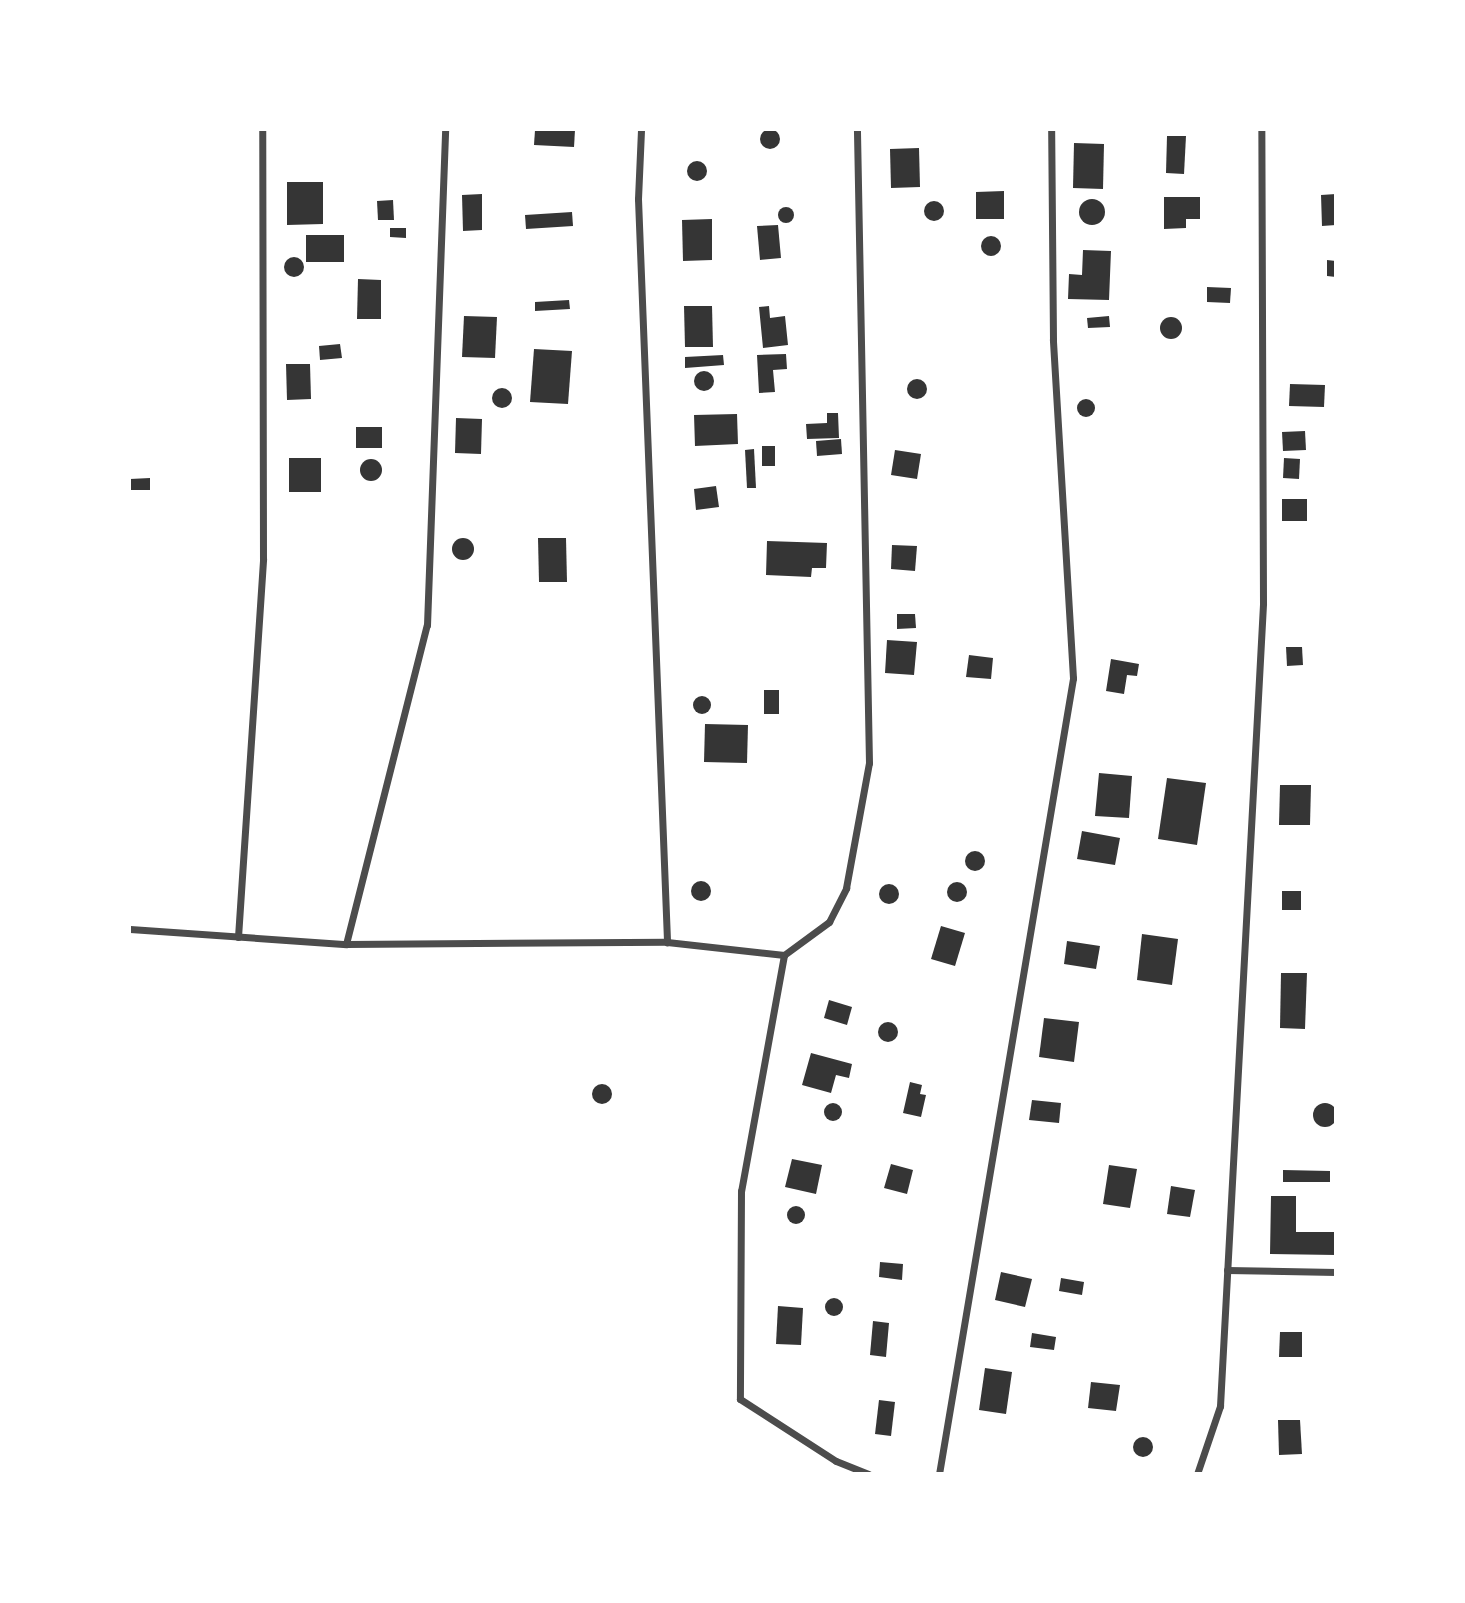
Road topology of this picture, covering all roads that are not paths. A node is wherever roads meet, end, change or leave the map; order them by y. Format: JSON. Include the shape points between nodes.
{"nodes":[{"id":1,"x":262,"y":130,"type":"edge"},
{"id":2,"x":445,"y":130,"type":"edge"},
{"id":3,"x":640,"y":130,"type":"edge"},
{"id":4,"x":857,"y":130,"type":"edge"},
{"id":5,"x":1051,"y":130,"type":"edge"},
{"id":6,"x":1261,"y":130,"type":"edge"},
{"id":7,"x":130,"y":929,"type":"edge"},
{"id":8,"x":238,"y":937,"type":"junction"},
{"id":9,"x":667,"y":942,"type":"junction"},
{"id":10,"x":345,"y":944,"type":"junction"},
{"id":11,"x":784,"y":955,"type":"junction"},
{"id":12,"x":1227,"y":1270,"type":"junction"},
{"id":13,"x":1335,"y":1272,"type":"edge"},
{"id":14,"x":868,"y":1474,"type":"edge"},
{"id":15,"x":939,"y":1474,"type":"edge"},
{"id":16,"x":1197,"y":1474,"type":"edge"}],
"edges":[{"from":1,"to":8,"type":"street","via":[[263,559]]},
{"from":2,"to":10,"type":"street","via":[[427,625]]},
{"from":3,"to":9,"type":"street","via":[[638,199]]},
{"from":4,"to":11,"type":"street","via":[[869,763],[846,888],[829,922]]},
{"from":5,"to":15,"type":"street","via":[[1053,340],[1073,678]]},
{"from":6,"to":12,"type":"street","via":[[1263,603]]},
{"from":7,"to":8,"type":"street"},
{"from":8,"to":10,"type":"street"},
{"from":9,"to":10,"type":"street"},
{"from":9,"to":11,"type":"street"},
{"from":11,"to":14,"type":"street","via":[[741,1191],[740,1399],[836,1461]]},
{"from":12,"to":13,"type":"street"},
{"from":12,"to":16,"type":"street","via":[[1220,1406]]}]}
